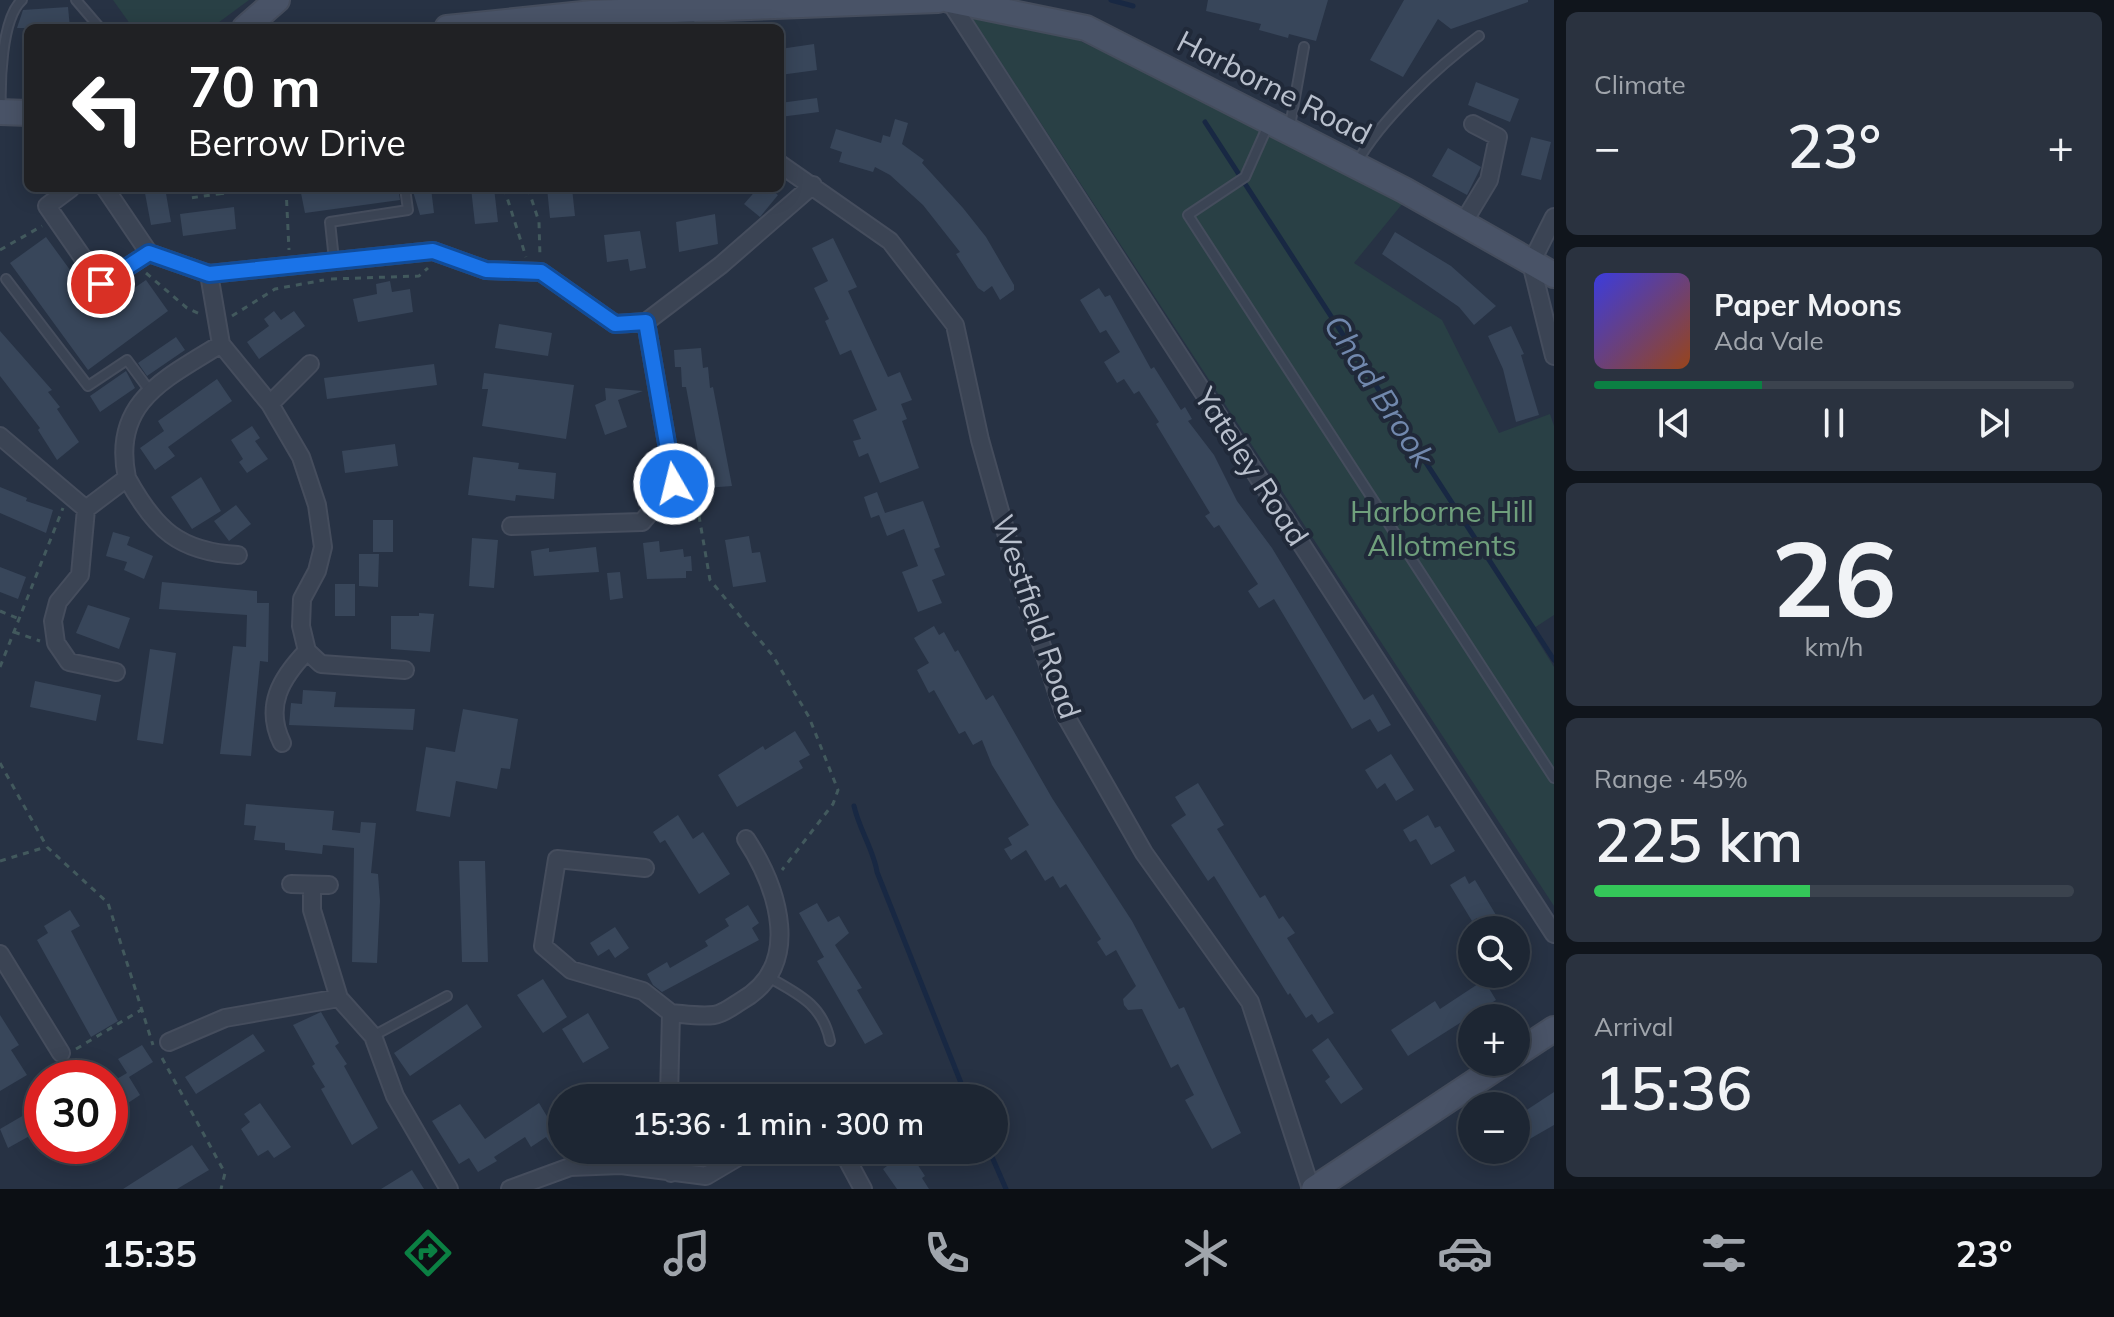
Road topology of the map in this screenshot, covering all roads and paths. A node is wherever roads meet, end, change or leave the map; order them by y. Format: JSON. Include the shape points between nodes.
{"nodes":[{"id":1,"x":22,"y":0,"type":"edge"},
{"id":2,"x":76,"y":0,"type":"edge"},
{"id":3,"x":277,"y":0,"type":"edge"},
{"id":4,"x":938,"y":0,"type":"edge"},
{"id":5,"x":949,"y":0,"type":"edge"},
{"id":6,"x":685,"y":12,"type":"edge"},
{"id":7,"x":97,"y":24,"type":"edge"},
{"id":8,"x":250,"y":24,"type":"edge"},
{"id":9,"x":486,"y":24,"type":"edge"},
{"id":10,"x":1479,"y":36,"type":"dead end"},
{"id":11,"x":1304,"y":47,"type":"dead end"},
{"id":12,"x":1,"y":112,"type":"edge"},
{"id":13,"x":24,"y":113,"type":"edge"},
{"id":14,"x":1473,"y":124,"type":"dead end"},
{"id":15,"x":1279,"y":126,"type":"junction"},
{"id":16,"x":1355,"y":165,"type":"junction"},
{"id":17,"x":784,"y":167,"type":"edge"},
{"id":18,"x":813,"y":185,"type":"junction"},
{"id":19,"x":66,"y":192,"type":"edge"},
{"id":20,"x":107,"y":192,"type":"edge"},
{"id":21,"x":189,"y":192,"type":"edge"},
{"id":22,"x":235,"y":192,"type":"edge"},
{"id":23,"x":286,"y":192,"type":"edge"},
{"id":24,"x":406,"y":192,"type":"edge"},
{"id":25,"x":505,"y":192,"type":"edge"},
{"id":26,"x":529,"y":192,"type":"edge"},
{"id":27,"x":218,"y":194,"type":"joint"},
{"id":28,"x":1554,"y":217,"type":"edge"},
{"id":29,"x":56,"y":218,"type":"junction"},
{"id":30,"x":1463,"y":223,"type":"junction"},
{"id":31,"x":0,"y":250,"type":"edge"},
{"id":32,"x":443,"y":255,"type":"junction"},
{"id":33,"x":142,"y":258,"type":"junction"},
{"id":34,"x":527,"y":259,"type":"dead end"},
{"id":35,"x":334,"y":261,"type":"junction"},
{"id":36,"x":1531,"y":263,"type":"junction"},
{"id":37,"x":290,"y":266,"type":"junction"},
{"id":38,"x":541,"y":272,"type":"junction"},
{"id":39,"x":209,"y":274,"type":"junction"},
{"id":40,"x":1554,"y":275,"type":"edge"},
{"id":41,"x":6,"y":279,"type":"dead end"},
{"id":42,"x":646,"y":322,"type":"junction"},
{"id":43,"x":217,"y":323,"type":"junction"},
{"id":44,"x":221,"y":344,"type":"junction"},
{"id":45,"x":1554,"y":356,"type":"edge"},
{"id":46,"x":310,"y":364,"type":"dead end"},
{"id":47,"x":150,"y":391,"type":"junction"},
{"id":48,"x":270,"y":404,"type":"junction"},
{"id":49,"x":0,"y":436,"type":"edge"},
{"id":50,"x":127,"y":478,"type":"junction"},
{"id":51,"x":674,"y":484,"type":"junction"},
{"id":52,"x":68,"y":494,"type":"junction"},
{"id":53,"x":86,"y":509,"type":"junction"},
{"id":54,"x":511,"y":526,"type":"dead end"},
{"id":55,"x":238,"y":555,"type":"dead end"},
{"id":56,"x":0,"y":611,"type":"edge"},
{"id":57,"x":19,"y":619,"type":"junction"},
{"id":58,"x":14,"y":632,"type":"junction"},
{"id":59,"x":36,"y":641,"type":"dead end"},
{"id":60,"x":307,"y":651,"type":"junction"},
{"id":61,"x":0,"y":667,"type":"edge"},
{"id":62,"x":405,"y":670,"type":"dead end"},
{"id":63,"x":116,"y":672,"type":"dead end"},
{"id":64,"x":282,"y":743,"type":"dead end"},
{"id":65,"x":0,"y":763,"type":"edge"},
{"id":66,"x":1554,"y":778,"type":"edge"},
{"id":67,"x":746,"y":839,"type":"dead end"},
{"id":68,"x":47,"y":847,"type":"junction"},
{"id":69,"x":0,"y":861,"type":"edge"},
{"id":70,"x":645,"y":868,"type":"dead end"},
{"id":71,"x":769,"y":883,"type":"junction"},
{"id":72,"x":291,"y":884,"type":"dead end"},
{"id":73,"x":312,"y":885,"type":"junction"},
{"id":74,"x":329,"y":885,"type":"dead end"},
{"id":75,"x":1554,"y":934,"type":"edge"},
{"id":76,"x":0,"y":954,"type":"edge"},
{"id":77,"x":770,"y":978,"type":"junction"},
{"id":78,"x":447,"y":996,"type":"dead end"},
{"id":79,"x":339,"y":998,"type":"junction"},
{"id":80,"x":141,"y":1010,"type":"junction"},
{"id":81,"x":671,"y":1013,"type":"junction"},
{"id":82,"x":1554,"y":1029,"type":"edge"},
{"id":83,"x":373,"y":1036,"type":"junction"},
{"id":84,"x":830,"y":1041,"type":"dead end"},
{"id":85,"x":169,"y":1042,"type":"dead end"},
{"id":86,"x":1530,"y":1045,"type":"edge"},
{"id":87,"x":61,"y":1053,"type":"joint"},
{"id":88,"x":1484,"y":1076,"type":"edge"},
{"id":89,"x":669,"y":1084,"type":"edge"},
{"id":90,"x":671,"y":1164,"type":"edge"},
{"id":91,"x":726,"y":1164,"type":"edge"},
{"id":92,"x":850,"y":1164,"type":"edge"},
{"id":93,"x":671,"y":1173,"type":"junction"},
{"id":94,"x":221,"y":1189,"type":"edge"},
{"id":95,"x":449,"y":1189,"type":"edge"},
{"id":96,"x":510,"y":1189,"type":"edge"},
{"id":97,"x":863,"y":1189,"type":"edge"},
{"id":98,"x":1313,"y":1189,"type":"edge"}],
"edges":[{"from":1,"to":12,"type":"lane","via":[[4,50]]},
{"from":2,"to":7,"type":"lane"},
{"from":3,"to":8,"type":"main road"},
{"from":4,"to":6,"type":"main road"},
{"from":5,"to":15,"type":"main road","name":"Harborne Road","via":[[1086,28]]},
{"from":5,"to":75,"type":"street","name":"Yateley Road"},
{"from":6,"to":9,"type":"main road","via":[[592,13]]},
{"from":10,"to":16,"type":"lane","via":[[1394,112],[1371,136]]},
{"from":11,"to":15,"type":"lane"},
{"from":12,"to":13,"type":"main road"},
{"from":14,"to":30,"type":"street","via":[[1498,137],[1489,180]]},
{"from":15,"to":16,"type":"main road","name":"Harborne Road"},
{"from":15,"to":66,"type":"lane","via":[[1245,177],[1188,215]]},
{"from":16,"to":30,"type":"main road","name":"Harborne Road"},
{"from":17,"to":18,"type":"street","name":"Westfield Road"},
{"from":18,"to":42,"type":"street"},
{"from":18,"to":98,"type":"street","name":"Westfield Road","via":[[890,241],[955,325],[980,440],[1064,713],[1144,853],[1250,1002]]},
{"from":19,"to":29,"type":"street","via":[[47,206]]},
{"from":20,"to":33,"type":"street"},
{"from":21,"to":27,"type":"path","via":[[190,198]]},
{"from":22,"to":27,"type":"path"},
{"from":23,"to":37,"type":"path"},
{"from":24,"to":35,"type":"lane","via":[[408,210],[330,222]]},
{"from":25,"to":34,"type":"path"},
{"from":26,"to":38,"type":"path","via":[[539,222]]},
{"from":28,"to":36,"type":"street"},
{"from":29,"to":31,"type":"path"},
{"from":29,"to":33,"type":"street","via":[[101,284]]},
{"from":30,"to":36,"type":"main road","name":"Harborne Road"},
{"from":32,"to":35,"type":"street","via":[[433,251]]},
{"from":32,"to":38,"type":"street","via":[[486,270]]},
{"from":32,"to":43,"type":"path","via":[[419,276],[329,279],[275,289],[246,311]]},
{"from":33,"to":39,"type":"street"},
{"from":33,"to":43,"type":"path","via":[[187,308]]},
{"from":35,"to":37,"type":"street"},
{"from":36,"to":40,"type":"main road","name":"Harborne Road"},
{"from":36,"to":45,"type":"street"},
{"from":37,"to":39,"type":"street"},
{"from":38,"to":42,"type":"street","via":[[615,324]]},
{"from":39,"to":43,"type":"street"},
{"from":41,"to":47,"type":"lane","via":[[88,386],[127,360]]},
{"from":42,"to":51,"type":"street"},
{"from":43,"to":44,"type":"street"},
{"from":44,"to":47,"type":"street"},
{"from":44,"to":48,"type":"street"},
{"from":46,"to":48,"type":"street"},
{"from":47,"to":50,"type":"street","via":[[127,425],[122,455]]},
{"from":48,"to":60,"type":"street","via":[[301,457],[317,505],[323,547],[302,599]]},
{"from":49,"to":52,"type":"street"},
{"from":50,"to":53,"type":"street"},
{"from":50,"to":55,"type":"street","via":[[140,502],[178,541],[206,553]]},
{"from":51,"to":54,"type":"street","via":[[642,522]]},
{"from":51,"to":71,"type":"path","via":[[699,516],[710,580],[773,656],[809,717],[838,790],[833,804]]},
{"from":52,"to":53,"type":"street"},
{"from":52,"to":57,"type":"path"},
{"from":53,"to":63,"type":"street","via":[[80,575],[58,602],[53,621],[56,643],[69,662]]},
{"from":56,"to":57,"type":"path"},
{"from":57,"to":58,"type":"path"},
{"from":58,"to":59,"type":"path"},
{"from":58,"to":61,"type":"path"},
{"from":60,"to":62,"type":"street","via":[[321,664]]},
{"from":60,"to":64,"type":"street","via":[[287,672],[278,695],[272,722]]},
{"from":65,"to":68,"type":"path"},
{"from":67,"to":71,"type":"street"},
{"from":68,"to":69,"type":"path"},
{"from":68,"to":80,"type":"path","via":[[108,903]]},
{"from":70,"to":81,"type":"street","via":[[557,859],[543,946],[571,970],[643,991]]},
{"from":71,"to":77,"type":"street","via":[[777,904],[780,958]]},
{"from":72,"to":73,"type":"street"},
{"from":73,"to":74,"type":"street"},
{"from":73,"to":79,"type":"street","via":[[312,910]]},
{"from":76,"to":87,"type":"street"},
{"from":77,"to":81,"type":"street","via":[[754,994],[716,1015]]},
{"from":77,"to":84,"type":"lane","via":[[805,996]]},
{"from":78,"to":83,"type":"lane"},
{"from":79,"to":83,"type":"street"},
{"from":79,"to":85,"type":"street","via":[[225,1018]]},
{"from":80,"to":87,"type":"path"},
{"from":80,"to":94,"type":"path","via":[[151,1041],[225,1173]]},
{"from":81,"to":89,"type":"street"},
{"from":82,"to":86,"type":"main road"},
{"from":83,"to":95,"type":"street","via":[[395,1096]]},
{"from":88,"to":98,"type":"main road"},
{"from":90,"to":93,"type":"street"},
{"from":91,"to":93,"type":"street","via":[[706,1176]]},
{"from":92,"to":97,"type":"street"},
{"from":93,"to":96,"type":"street","via":[[621,1165],[570,1167]]}]}
